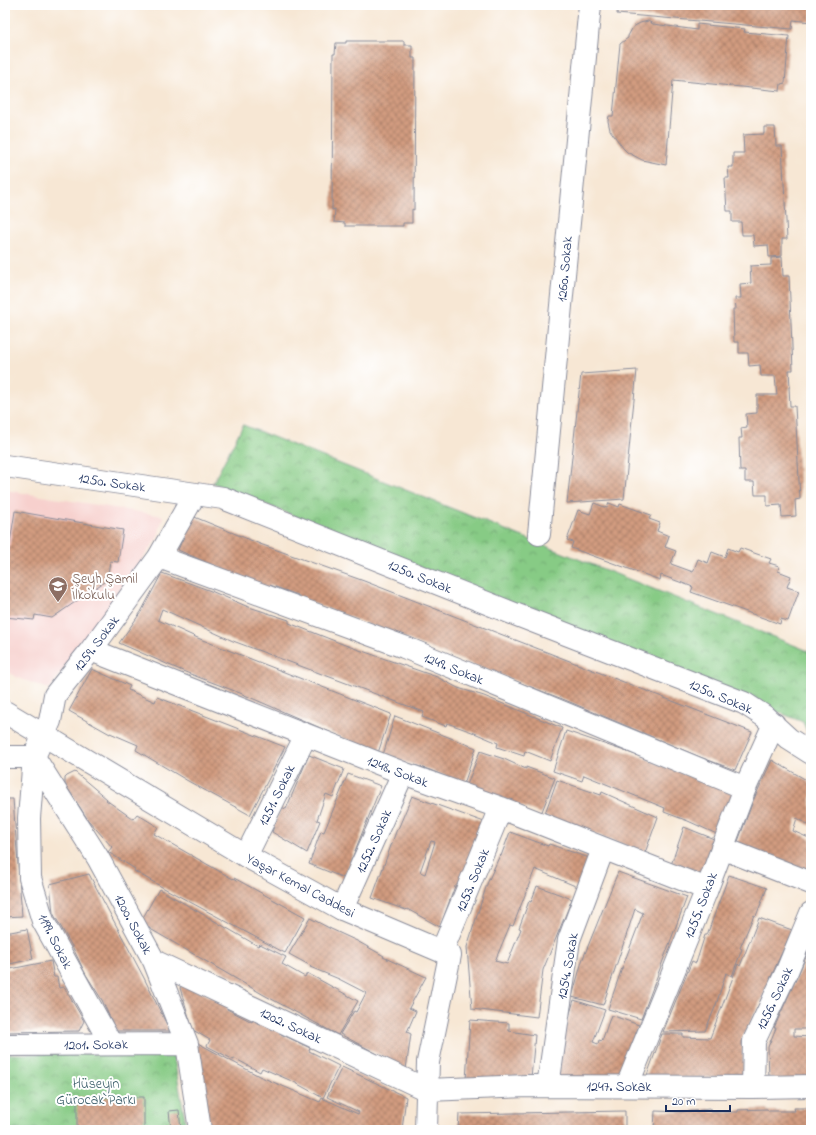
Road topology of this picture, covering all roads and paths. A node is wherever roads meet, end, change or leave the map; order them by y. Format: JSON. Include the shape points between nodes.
{"nodes":[{"id":1,"x":590,"y":5,"type":"edge"},
{"id":2,"x":5,"y":466,"type":"edge"},
{"id":3,"x":195,"y":494,"type":"junction"},
{"id":4,"x":539,"y":534,"type":"dead end"},
{"id":5,"x":159,"y":557,"type":"junction"},
{"id":6,"x":91,"y":650,"type":"junction"},
{"id":7,"x":5,"y":712,"type":"edge"},
{"id":8,"x":774,"y":724,"type":"junction"},
{"id":9,"x":44,"y":734,"type":"junction"},
{"id":10,"x":306,"y":735,"type":"junction"},
{"id":11,"x":811,"y":753,"type":"edge"},
{"id":12,"x":5,"y":757,"type":"edge"},
{"id":13,"x":34,"y":757,"type":"junction"},
{"id":14,"x":403,"y":773,"type":"junction"},
{"id":15,"x":745,"y":788,"type":"junction"},
{"id":16,"x":501,"y":808,"type":"junction"},
{"id":17,"x":722,"y":848,"type":"junction"},
{"id":18,"x":603,"y":849,"type":"junction"},
{"id":19,"x":246,"y":856,"type":"junction"},
{"id":20,"x":811,"y":883,"type":"edge"},
{"id":21,"x":706,"y":889,"type":"junction"},
{"id":22,"x":342,"y":909,"type":"junction"},
{"id":23,"x":811,"y":913,"type":"edge"},
{"id":24,"x":442,"y":951,"type":"junction"},
{"id":25,"x":154,"y":961,"type":"junction"},
{"id":26,"x":111,"y":1044,"type":"junction"},
{"id":27,"x":187,"y":1044,"type":"junction"},
{"id":28,"x":5,"y":1046,"type":"edge"},
{"id":29,"x":548,"y":1086,"type":"junction"},
{"id":30,"x":627,"y":1086,"type":"junction"},
{"id":31,"x":811,"y":1086,"type":"edge"},
{"id":32,"x":753,"y":1087,"type":"junction"},
{"id":33,"x":427,"y":1090,"type":"junction"},
{"id":34,"x":200,"y":1130,"type":"edge"},
{"id":35,"x":426,"y":1130,"type":"edge"}],
"edges":[{"from":1,"to":4,"type":"street","name":"1260. Sokak"},
{"from":2,"to":3,"type":"street","name":"1250. Sokak"},
{"from":3,"to":5,"type":"street","name":"1259. Sokak"},
{"from":3,"to":8,"type":"street","name":"1250. Sokak","via":[[223,498],[744,703]]},
{"from":5,"to":6,"type":"street","name":"1259. Sokak"},
{"from":5,"to":15,"type":"street","name":"1249. Sokak","via":[[404,647]]},
{"from":6,"to":9,"type":"street","name":"1259. Sokak","via":[[55,695],[50,721]]},
{"from":6,"to":10,"type":"street","name":"1248. Sokak"},
{"from":7,"to":9,"type":"street","name":"Yaşar Kemal Caddesi"},
{"from":8,"to":11,"type":"street","name":"1250. Sokak","via":[[789,739]]},
{"from":8,"to":15,"type":"street","name":"1255. Sokak"},
{"from":9,"to":13,"type":"street"},
{"from":9,"to":19,"type":"street","name":"Yaşar Kemal Caddesi"},
{"from":10,"to":14,"type":"street","name":"1248. Sokak"},
{"from":10,"to":19,"type":"street","name":"1251. Sokak"},
{"from":12,"to":13,"type":"street"},
{"from":13,"to":25,"type":"street","name":"1200. Sokak","via":[[98,858]]},
{"from":13,"to":26,"type":"street","name":"1199. Sokak","via":[[29,818],[30,878],[43,921]]},
{"from":14,"to":16,"type":"street","name":"1248. Sokak"},
{"from":14,"to":22,"type":"street","name":"1252. Sokak"},
{"from":15,"to":17,"type":"street","name":"1255. Sokak"},
{"from":16,"to":18,"type":"street","name":"1248. Sokak"},
{"from":16,"to":24,"type":"street","name":"1253. Sokak"},
{"from":17,"to":20,"type":"street"},
{"from":17,"to":21,"type":"street","name":"1255. Sokak"},
{"from":18,"to":21,"type":"street","name":"1248. Sokak"},
{"from":18,"to":29,"type":"street","name":"1254. Sokak","via":[[569,940]]},
{"from":19,"to":22,"type":"street","name":"Yaşar Kemal Caddesi"},
{"from":21,"to":30,"type":"street","name":"1255. Sokak"},
{"from":22,"to":24,"type":"street","name":"Yaşar Kemal Caddesi"},
{"from":23,"to":32,"type":"street","name":"1256. Sokak","via":[[754,1041]]},
{"from":24,"to":33,"type":"street","via":[[450,955],[428,1062]]},
{"from":25,"to":27,"type":"street","name":"1200. Sokak"},
{"from":25,"to":33,"type":"street","name":"1202. Sokak"},
{"from":26,"to":27,"type":"street","name":"1201. Sokak"},
{"from":26,"to":28,"type":"street","name":"1201. Sokak"},
{"from":27,"to":34,"type":"street","name":"1200. Sokak"},
{"from":29,"to":30,"type":"street","name":"1247. Sokak"},
{"from":29,"to":33,"type":"street","name":"1247. Sokak"},
{"from":30,"to":32,"type":"street","name":"1247. Sokak"},
{"from":31,"to":32,"type":"street","name":"1247. Sokak"},
{"from":33,"to":35,"type":"street"}]}
